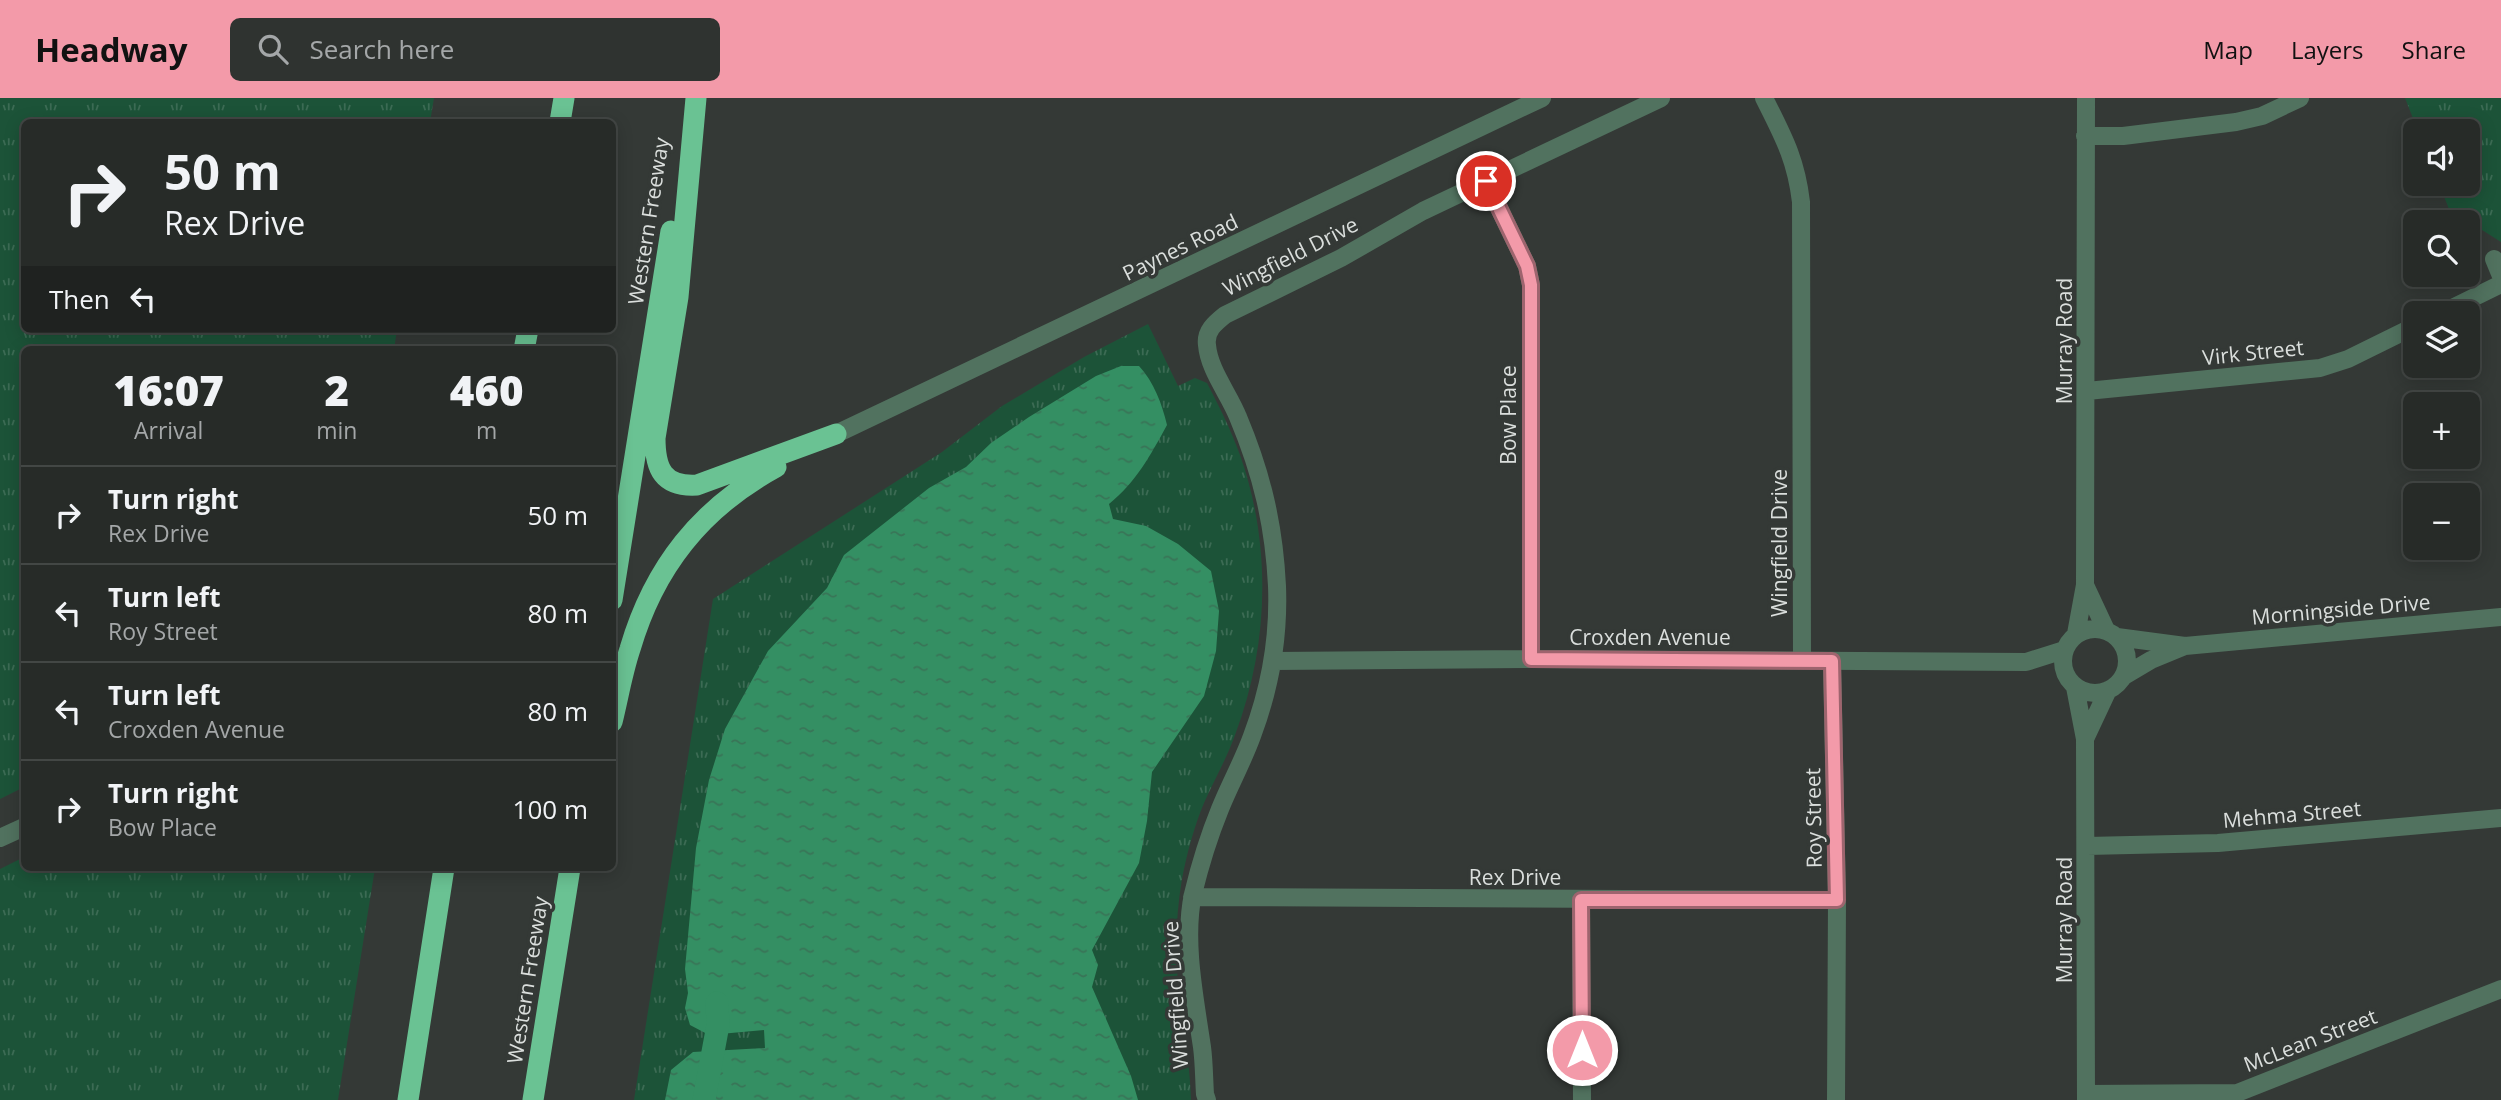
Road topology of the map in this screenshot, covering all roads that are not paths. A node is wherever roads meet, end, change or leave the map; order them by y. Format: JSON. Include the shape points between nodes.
{"nodes":[{"id":1,"x":564,"y":98,"type":"edge"},
{"id":2,"x":694,"y":98,"type":"edge"},
{"id":3,"x":1542,"y":98,"type":"edge"},
{"id":4,"x":1661,"y":98,"type":"edge"},
{"id":5,"x":1764,"y":98,"type":"edge"},
{"id":6,"x":2086,"y":98,"type":"edge"},
{"id":7,"x":2300,"y":98,"type":"edge"},
{"id":8,"x":561,"y":119,"type":"edge"},
{"id":9,"x":2085,"y":136,"type":"junction"},
{"id":10,"x":1486,"y":181,"type":"junction"},
{"id":11,"x":2494,"y":259,"type":"dead end"},
{"id":12,"x":2501,"y":276,"type":"edge"},
{"id":13,"x":2501,"y":284,"type":"edge"},
{"id":14,"x":2466,"y":301,"type":"edge"},
{"id":15,"x":2403,"y":332,"type":"edge"},
{"id":16,"x":2087,"y":391,"type":"junction"},
{"id":17,"x":836,"y":435,"type":"junction"},
{"id":18,"x":616,"y":576,"type":"edge"},
{"id":19,"x":2085,"y":585,"type":"junction"},
{"id":20,"x":2501,"y":617,"type":"edge"},
{"id":21,"x":2076,"y":634,"type":"junction"},
{"id":22,"x":2111,"y":634,"type":"junction"},
{"id":23,"x":2185,"y":646,"type":"junction"},
{"id":24,"x":2064,"y":650,"type":"junction"},
{"id":25,"x":1531,"y":659,"type":"junction"},
{"id":26,"x":1802,"y":660,"type":"junction"},
{"id":27,"x":1273,"y":661,"type":"junction"},
{"id":28,"x":1832,"y":661,"type":"junction"},
{"id":29,"x":2026,"y":662,"type":"junction"},
{"id":30,"x":2124,"y":676,"type":"junction"},
{"id":31,"x":2071,"y":683,"type":"junction"},
{"id":32,"x":2108,"y":690,"type":"junction"},
{"id":33,"x":616,"y":705,"type":"edge"},
{"id":34,"x":2085,"y":739,"type":"junction"},
{"id":35,"x":2501,"y":818,"type":"edge"},
{"id":36,"x":21,"y":828,"type":"edge"},
{"id":37,"x":0,"y":838,"type":"edge"},
{"id":38,"x":2087,"y":846,"type":"junction"},
{"id":39,"x":444,"y":871,"type":"edge"},
{"id":40,"x":570,"y":871,"type":"edge"},
{"id":41,"x":579,"y":871,"type":"edge"},
{"id":42,"x":1192,"y":897,"type":"junction"},
{"id":43,"x":1581,"y":900,"type":"junction"},
{"id":44,"x":1837,"y":900,"type":"junction"},
{"id":45,"x":2501,"y":989,"type":"edge"},
{"id":46,"x":538,"y":1063,"type":"junction"},
{"id":47,"x":2086,"y":1097,"type":"edge"},
{"id":48,"x":408,"y":1100,"type":"edge"},
{"id":49,"x":533,"y":1100,"type":"edge"},
{"id":50,"x":1207,"y":1100,"type":"edge"},
{"id":51,"x":1582,"y":1100,"type":"edge"},
{"id":52,"x":1836,"y":1100,"type":"edge"}],
"edges":[{"from":1,"to":8,"type":"highway"},
{"from":2,"to":17,"type":"highway","via":[[678,297],[655,438],[658,466],[672,482],[697,485]]},
{"from":2,"to":18,"type":"highway","name":"Western Freeway"},
{"from":3,"to":17,"type":"street","name":"Paynes Road"},
{"from":4,"to":10,"type":"street","name":"Wingfield Drive"},
{"from":5,"to":26,"type":"street","name":"Wingfield Drive","via":[[1791,154],[1801,202]]},
{"from":6,"to":9,"type":"street","name":"Murray Road"},
{"from":7,"to":9,"type":"street","via":[[2262,116],[2236,122],[2123,136]]},
{"from":9,"to":16,"type":"street","name":"Murray Road"},
{"from":10,"to":25,"type":"street","name":"Bow Place","via":[[1527,266],[1531,285]]},
{"from":10,"to":27,"type":"street","name":"Wingfield Drive","via":[[1225,315],[1208,334],[1209,357],[1257,465],[1270,516],[1278,606]]},
{"from":11,"to":12,"type":"street"},
{"from":13,"to":14,"type":"street"},
{"from":15,"to":16,"type":"street","name":"Virk Street","via":[[2320,368]]},
{"from":16,"to":19,"type":"street","name":"Murray Road"},
{"from":17,"to":33,"type":"highway","via":[[770,471],[697,525],[676,551],[643,612]]},
{"from":19,"to":21,"type":"street","name":"Murray Road"},
{"from":19,"to":22,"type":"street","name":"Murray Road"},
{"from":20,"to":23,"type":"street","name":"Morningside Drive"},
{"from":21,"to":22,"type":"street","via":[[2096,628]]},
{"from":21,"to":24,"type":"street"},
{"from":22,"to":23,"type":"street","name":"Morningside Drive"},
{"from":22,"to":30,"type":"street","via":[[2126,652]]},
{"from":23,"to":30,"type":"street","name":"Morningside Drive"},
{"from":24,"to":29,"type":"street","name":"Croxden Avenue"},
{"from":24,"to":31,"type":"street","via":[[2063,670]]},
{"from":25,"to":26,"type":"street","name":"Croxden Avenue"},
{"from":25,"to":27,"type":"street","name":"Croxden Avenue"},
{"from":26,"to":28,"type":"street","name":"Croxden Avenue"},
{"from":27,"to":42,"type":"street","name":"Wingfield Drive","via":[[1252,737],[1220,807]]},
{"from":28,"to":29,"type":"street","name":"Croxden Avenue"},
{"from":28,"to":44,"type":"street","name":"Roy Street"},
{"from":29,"to":31,"type":"street","name":"Croxden Avenue"},
{"from":30,"to":32,"type":"street"},
{"from":31,"to":32,"type":"street","via":[[2094,694]]},
{"from":31,"to":34,"type":"street","name":"Murray Road"},
{"from":32,"to":34,"type":"street","name":"Murray Road"},
{"from":34,"to":38,"type":"street","name":"Murray Road"},
{"from":35,"to":38,"type":"street","name":"Mehma Street","via":[[2218,843]]},
{"from":36,"to":37,"type":"street"},
{"from":38,"to":47,"type":"street","name":"Murray Road"},
{"from":39,"to":48,"type":"highway"},
{"from":40,"to":46,"type":"highway","name":"Western Freeway"},
{"from":41,"to":46,"type":"highway"},
{"from":42,"to":43,"type":"street","name":"Rex Drive"},
{"from":42,"to":50,"type":"street","name":"Wingfield Drive","via":[[1190,945]]},
{"from":43,"to":44,"type":"street","name":"Rex Drive"},
{"from":43,"to":51,"type":"street"},
{"from":44,"to":52,"type":"street","name":"Roy Street"},
{"from":45,"to":47,"type":"street","name":"McLean Street","via":[[2237,1093]]},
{"from":46,"to":49,"type":"highway","name":"Western Freeway"}]}
